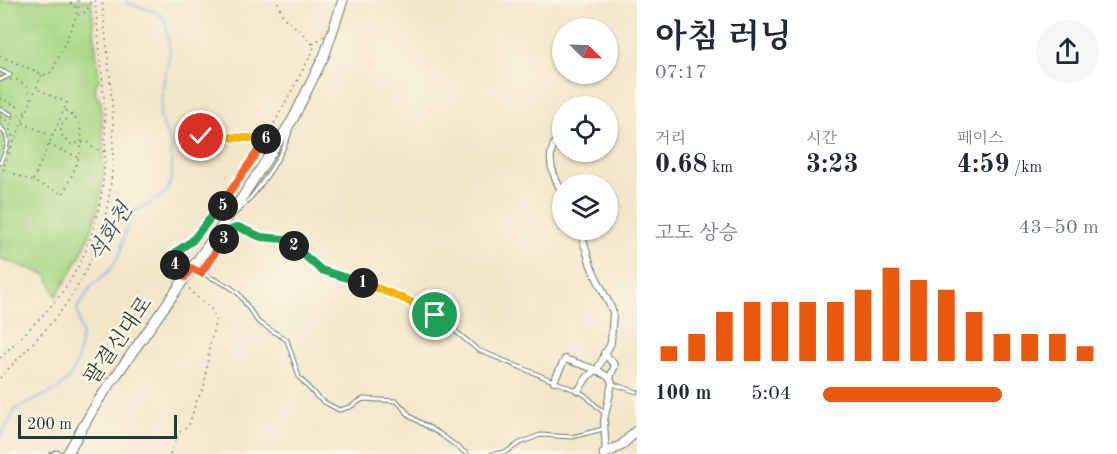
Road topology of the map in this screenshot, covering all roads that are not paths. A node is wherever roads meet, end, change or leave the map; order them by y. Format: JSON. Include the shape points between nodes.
{"nodes":[{"id":1,"x":343,"y":0,"type":"edge"},
{"id":2,"x":0,"y":70,"type":"edge"},
{"id":3,"x":0,"y":80,"type":"edge"},
{"id":4,"x":0,"y":109,"type":"edge"},
{"id":5,"x":11,"y":116,"type":"road end"},
{"id":6,"x":0,"y":127,"type":"edge"},
{"id":7,"x":552,"y":147,"type":"edge"},
{"id":8,"x":0,"y":163,"type":"edge"},
{"id":9,"x":554,"y":174,"type":"edge"},
{"id":10,"x":583,"y":240,"type":"edge"},
{"id":11,"x":193,"y":269,"type":"junction"},
{"id":12,"x":201,"y":273,"type":"junction"},
{"id":13,"x":604,"y":353,"type":"junction"},
{"id":14,"x":597,"y":370,"type":"junction"},
{"id":15,"x":611,"y":380,"type":"junction"},
{"id":16,"x":554,"y":381,"type":"junction"},
{"id":17,"x":578,"y":391,"type":"junction"},
{"id":18,"x":637,"y":392,"type":"edge"},
{"id":19,"x":605,"y":414,"type":"junction"},
{"id":20,"x":603,"y":429,"type":"junction"},
{"id":21,"x":637,"y":430,"type":"edge"},
{"id":22,"x":609,"y":453,"type":"edge"},
{"id":23,"x":52,"y":454,"type":"edge"},
{"id":24,"x":65,"y":454,"type":"edge"},
{"id":25,"x":467,"y":454,"type":"edge"},
{"id":26,"x":492,"y":454,"type":"edge"}],
"edges":[{"from":1,"to":11,"type":"main road","name":"팔결신대로","via":[[326,54],[293,119]]},
{"from":2,"to":3,"type":"lane","via":[[10,75]]},
{"from":4,"to":5,"type":"lane"},
{"from":6,"to":8,"type":"lane","via":[[8,138]]},
{"from":7,"to":9,"type":"street","via":[[550,164]]},
{"from":10,"to":13,"type":"street","via":[[613,312],[612,337]]},
{"from":11,"to":12,"type":"lane"},
{"from":11,"to":24,"type":"main road","name":"팔결신대로","via":[[98,401]]},
{"from":12,"to":16,"type":"lane","via":[[234,227],[261,237],[283,239],[321,270],[392,292],[441,319],[474,347]]},
{"from":12,"to":25,"type":"lane","via":[[239,294],[258,322],[287,340],[300,377],[324,402],[339,410],[363,399],[398,401],[411,417]]},
{"from":13,"to":14,"type":"street"},
{"from":13,"to":15,"type":"street","via":[[615,365]]},
{"from":14,"to":15,"type":"street"},
{"from":14,"to":16,"type":"street","via":[[565,359]]},
{"from":14,"to":17,"type":"street"},
{"from":15,"to":18,"type":"lane"},
{"from":15,"to":19,"type":"street"},
{"from":16,"to":17,"type":"lane"},
{"from":17,"to":19,"type":"lane"},
{"from":19,"to":20,"type":"street"},
{"from":20,"to":22,"type":"street"},
{"from":20,"to":26,"type":"lane","via":[[572,437],[540,435],[506,452]]},
{"from":21,"to":22,"type":"main road"},
{"from":23,"to":24,"type":"lane"}]}
